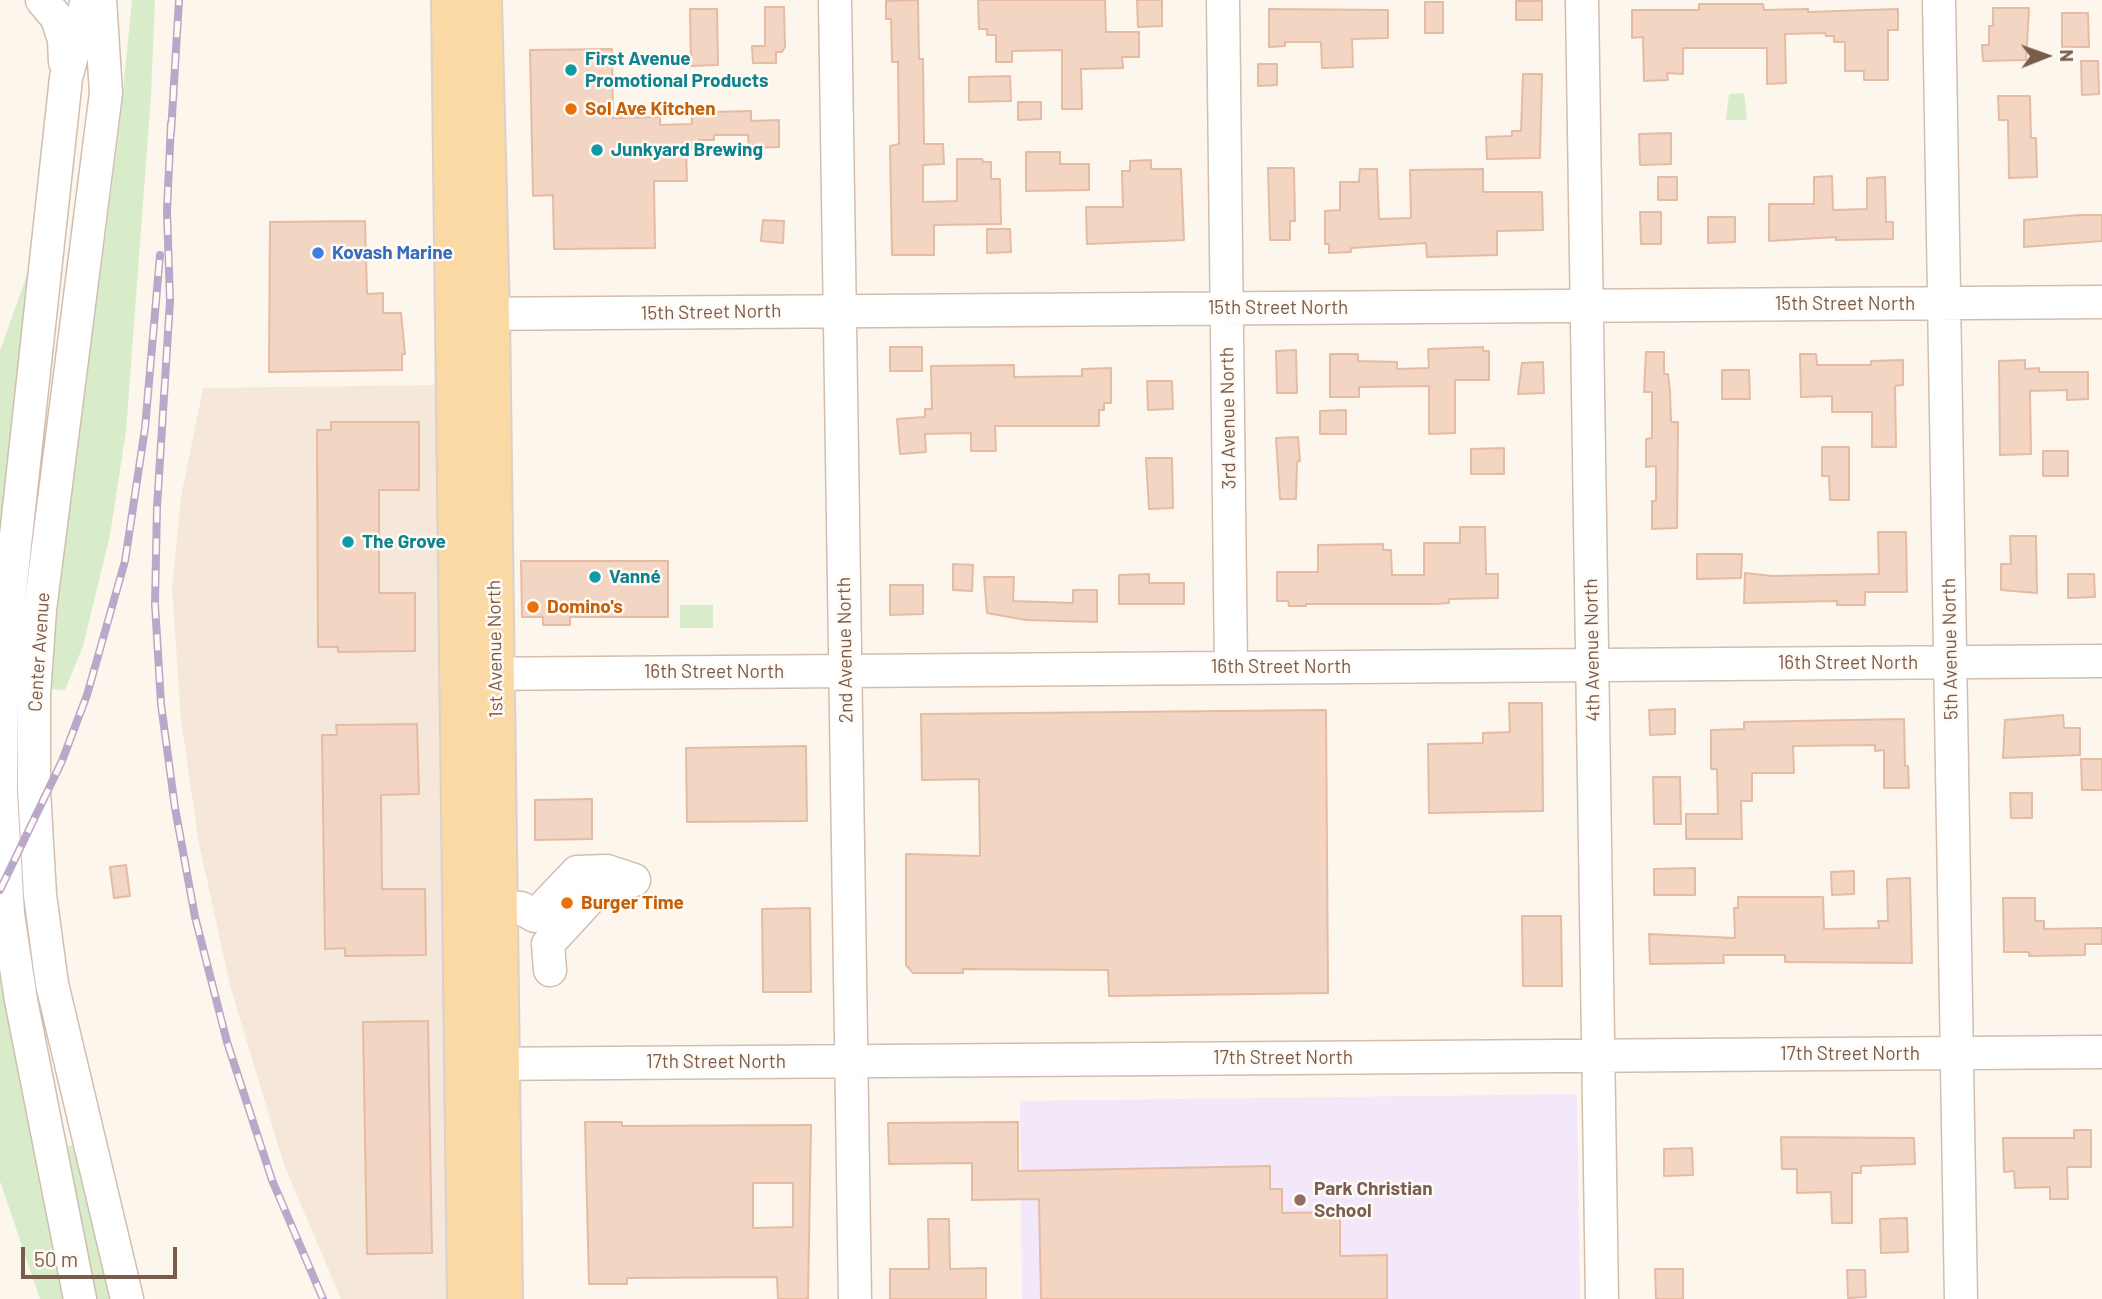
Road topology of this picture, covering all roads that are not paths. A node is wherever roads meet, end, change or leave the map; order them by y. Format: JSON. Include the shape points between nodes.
{"nodes":[{"id":1,"x":42,"y":0,"type":"edge"},
{"id":2,"x":87,"y":0,"type":"edge"},
{"id":3,"x":100,"y":0,"type":"edge"},
{"id":4,"x":451,"y":0,"type":"edge"},
{"id":5,"x":482,"y":0,"type":"edge"},
{"id":6,"x":835,"y":0,"type":"edge"},
{"id":7,"x":1223,"y":0,"type":"edge"},
{"id":8,"x":1583,"y":0,"type":"edge"},
{"id":9,"x":1939,"y":0,"type":"edge"},
{"id":10,"x":66,"y":78,"type":"junction"},
{"id":11,"x":2102,"y":302,"type":"edge"},
{"id":12,"x":1944,"y":303,"type":"junction"},
{"id":13,"x":1587,"y":306,"type":"junction"},
{"id":14,"x":1227,"y":309,"type":"junction"},
{"id":15,"x":840,"y":312,"type":"junction"},
{"id":16,"x":472,"y":314,"type":"junction"},
{"id":17,"x":2102,"y":661,"type":"edge"},
{"id":18,"x":1950,"y":662,"type":"junction"},
{"id":19,"x":1592,"y":665,"type":"junction"},
{"id":20,"x":1231,"y":668,"type":"junction"},
{"id":21,"x":845,"y":671,"type":"junction"},
{"id":22,"x":477,"y":674,"type":"junction"},
{"id":23,"x":498,"y":908,"type":"junction"},
{"id":24,"x":550,"y":970,"type":"dead end"},
{"id":25,"x":2102,"y":1052,"type":"edge"},
{"id":26,"x":1957,"y":1053,"type":"junction"},
{"id":27,"x":1598,"y":1056,"type":"junction"},
{"id":28,"x":851,"y":1061,"type":"junction"},
{"id":29,"x":482,"y":1064,"type":"junction"},
{"id":30,"x":80,"y":1299,"type":"edge"},
{"id":31,"x":127,"y":1299,"type":"edge"},
{"id":32,"x":467,"y":1299,"type":"edge"},
{"id":33,"x":503,"y":1299,"type":"edge"},
{"id":34,"x":855,"y":1299,"type":"edge"},
{"id":35,"x":1602,"y":1299,"type":"edge"},
{"id":36,"x":1961,"y":1299,"type":"edge"}],
"edges":[{"from":1,"to":10,"type":"street","via":[[61,29]]},
{"from":2,"to":10,"type":"street","name":"Center Avenue"},
{"from":3,"to":31,"type":"street","name":"Center Avenue","via":[[106,93],[40,610],[34,790],[40,895],[52,984]]},
{"from":4,"to":16,"type":"main road","name":"1st Avenue North"},
{"from":5,"to":16,"type":"main road","name":"1st Avenue North"},
{"from":6,"to":15,"type":"street","name":"2nd Avenue North"},
{"from":7,"to":14,"type":"street","name":"3rd Avenue North"},
{"from":8,"to":13,"type":"street","name":"4th Avenue North"},
{"from":9,"to":12,"type":"street","name":"5th Avenue North"},
{"from":10,"to":30,"type":"street","name":"Center Avenue","via":[[7,612],[1,792],[8,914],[21,1000]]},
{"from":11,"to":12,"type":"street","name":"15th Street North"},
{"from":12,"to":13,"type":"street","name":"15th Street North"},
{"from":12,"to":18,"type":"street","name":"5th Avenue North"},
{"from":13,"to":14,"type":"street","name":"15th Street North"},
{"from":13,"to":19,"type":"street","name":"4th Avenue North"},
{"from":14,"to":15,"type":"street","name":"15th Street North"},
{"from":14,"to":20,"type":"street","name":"3rd Avenue North"},
{"from":15,"to":16,"type":"street","name":"15th Street North"},
{"from":15,"to":21,"type":"street","name":"2nd Avenue North"},
{"from":16,"to":22,"type":"main road","name":"1st Avenue North"},
{"from":17,"to":18,"type":"street","name":"16th Street North"},
{"from":18,"to":19,"type":"street","name":"16th Street North"},
{"from":18,"to":26,"type":"street","name":"5th Avenue North"},
{"from":19,"to":20,"type":"street","name":"16th Street North"},
{"from":19,"to":27,"type":"street","name":"4th Avenue North"},
{"from":20,"to":21,"type":"street","name":"16th Street North"},
{"from":21,"to":22,"type":"street","name":"16th Street North"},
{"from":21,"to":28,"type":"street","name":"2nd Avenue North"},
{"from":22,"to":23,"type":"main road","name":"1st Avenue North"},
{"from":22,"to":29,"type":"main road","name":"1st Avenue North"},
{"from":23,"to":24,"type":"street","via":[[521,908],[535,916],[577,872],[607,871],[634,880],[595,893],[548,944]]},
{"from":23,"to":29,"type":"main road","name":"1st Avenue North"},
{"from":25,"to":26,"type":"street","name":"17th Street North"},
{"from":26,"to":27,"type":"street","name":"17th Street North"},
{"from":26,"to":36,"type":"street","name":"5th Avenue North"},
{"from":27,"to":28,"type":"street","name":"17th Street North"},
{"from":27,"to":35,"type":"street","name":"4th Avenue North"},
{"from":28,"to":29,"type":"street","name":"17th Street North"},
{"from":28,"to":34,"type":"street","name":"2nd Avenue North"},
{"from":29,"to":32,"type":"main road","name":"1st Avenue North"},
{"from":29,"to":33,"type":"main road","name":"1st Avenue North"}]}
